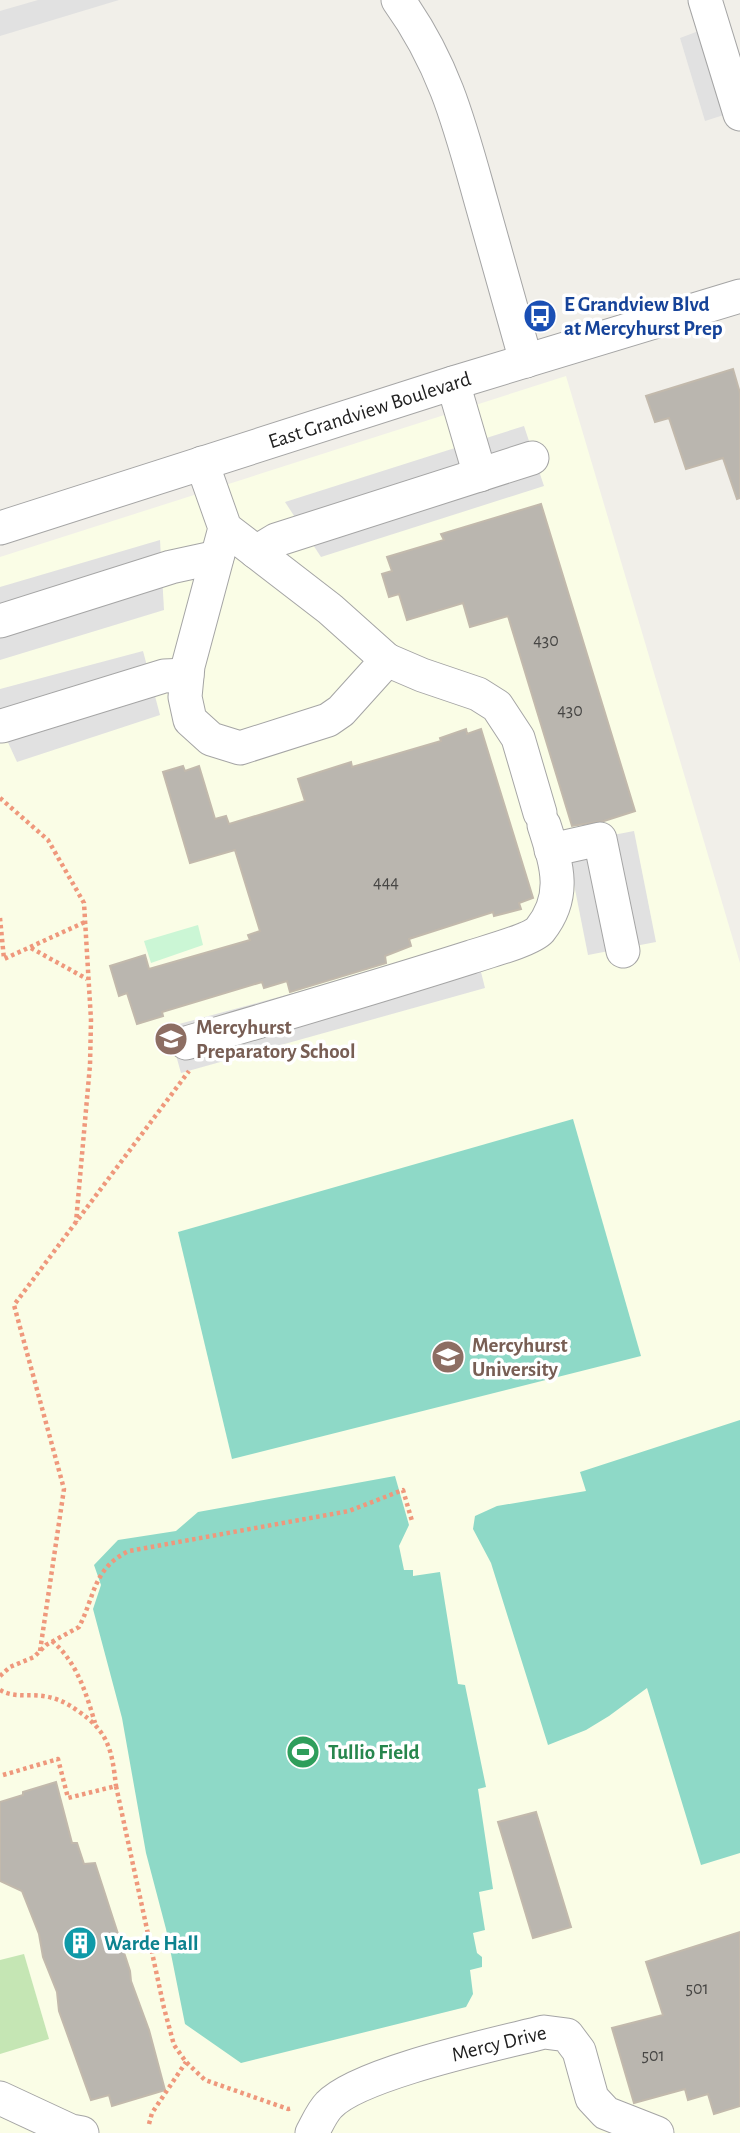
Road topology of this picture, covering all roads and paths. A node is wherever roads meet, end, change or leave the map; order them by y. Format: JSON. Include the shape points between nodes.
{"nodes":[{"id":1,"x":398,"y":0,"type":"edge"},
{"id":2,"x":705,"y":0,"type":"edge"},
{"id":3,"x":740,"y":114,"type":"edge"},
{"id":4,"x":740,"y":296,"type":"edge"},
{"id":5,"x":526,"y":361,"type":"junction"},
{"id":6,"x":453,"y":383,"type":"junction"},
{"id":7,"x":532,"y":458,"type":"dead end"},
{"id":8,"x":202,"y":463,"type":"junction"},
{"id":9,"x":480,"y":475,"type":"junction"},
{"id":10,"x":0,"y":528,"type":"edge"},
{"id":11,"x":221,"y":542,"type":"junction"},
{"id":12,"x":257,"y":552,"type":"junction"},
{"id":13,"x":0,"y":621,"type":"edge"},
{"id":14,"x":387,"y":660,"type":"junction"},
{"id":15,"x":187,"y":675,"type":"junction"},
{"id":16,"x":2,"y":726,"type":"dead end"},
{"id":17,"x":0,"y":798,"type":"edge"},
{"id":18,"x":545,"y":829,"type":"junction"},
{"id":19,"x":0,"y":918,"type":"edge"},
{"id":20,"x":85,"y":922,"type":"junction"},
{"id":21,"x":30,"y":947,"type":"junction"},
{"id":22,"x":623,"y":951,"type":"dead end"},
{"id":23,"x":88,"y":980,"type":"junction"},
{"id":24,"x":201,"y":1039,"type":"joint"},
{"id":25,"x":76,"y":1223,"type":"junction"},
{"id":26,"x":412,"y":1521,"type":"dead end"},
{"id":27,"x":52,"y":1641,"type":"junction"},
{"id":28,"x":40,"y":1651,"type":"junction"},
{"id":29,"x":0,"y":1676,"type":"edge"},
{"id":30,"x":0,"y":1690,"type":"edge"},
{"id":31,"x":95,"y":1724,"type":"junction"},
{"id":32,"x":3,"y":1775,"type":"dead end"},
{"id":33,"x":116,"y":1786,"type":"junction"},
{"id":34,"x":186,"y":2062,"type":"junction"},
{"id":35,"x":0,"y":2098,"type":"edge"},
{"id":36,"x":305,"y":2120,"type":"edge"},
{"id":37,"x":149,"y":2124,"type":"dead end"},
{"id":38,"x":82,"y":2133,"type":"edge"},
{"id":39,"x":657,"y":2133,"type":"edge"}],
"edges":[{"from":1,"to":5,"type":"street","via":[[439,66],[459,122]]},
{"from":2,"to":3,"type":"street"},
{"from":4,"to":5,"type":"street","name":"East Grandview Boulevard"},
{"from":5,"to":6,"type":"street","name":"East Grandview Boulevard"},
{"from":6,"to":8,"type":"street","name":"East Grandview Boulevard"},
{"from":6,"to":9,"type":"street"},
{"from":7,"to":9,"type":"street"},
{"from":8,"to":10,"type":"street","name":"East Grandview Boulevard"},
{"from":8,"to":11,"type":"street"},
{"from":9,"to":12,"type":"street","via":[[276,540]]},
{"from":11,"to":12,"type":"street"},
{"from":11,"to":13,"type":"street","via":[[171,567]]},
{"from":11,"to":15,"type":"street"},
{"from":12,"to":14,"type":"street"},
{"from":14,"to":15,"type":"street","via":[[328,720],[240,748],[211,739],[190,720],[185,698]]},
{"from":14,"to":18,"type":"street","via":[[478,694],[497,706],[518,738]]},
{"from":15,"to":16,"type":"street","via":[[164,676]]},
{"from":17,"to":20,"type":"path","via":[[48,840],[84,903]]},
{"from":18,"to":22,"type":"street","via":[[600,839]]},
{"from":18,"to":24,"type":"street","via":[[559,885],[555,908],[538,932]]},
{"from":19,"to":21,"type":"path","via":[[4,959]]},
{"from":20,"to":21,"type":"path"},
{"from":20,"to":23,"type":"path"},
{"from":21,"to":23,"type":"path"},
{"from":23,"to":25,"type":"path","via":[[90,1065]]},
{"from":24,"to":25,"type":"path"},
{"from":25,"to":28,"type":"path","via":[[14,1305],[64,1489]]},
{"from":26,"to":27,"type":"path","via":[[403,1490],[349,1511],[129,1551],[104,1568],[79,1627]]},
{"from":27,"to":28,"type":"path"},
{"from":27,"to":31,"type":"path","via":[[71,1661]]},
{"from":28,"to":29,"type":"path"},
{"from":30,"to":31,"type":"path","via":[[54,1697]]},
{"from":31,"to":33,"type":"path","via":[[110,1747]]},
{"from":32,"to":33,"type":"path","via":[[58,1759],[68,1798]]},
{"from":33,"to":34,"type":"path","via":[[164,2008],[174,2045]]},
{"from":34,"to":36,"type":"path","via":[[205,2080],[288,2109]]},
{"from":34,"to":37,"type":"path"},
{"from":35,"to":38,"type":"street"},
{"from":36,"to":39,"type":"street","name":"Mercy Drive","via":[[340,2096],[400,2071],[544,2032],[566,2035],[579,2051],[592,2098],[606,2113]]}]}
